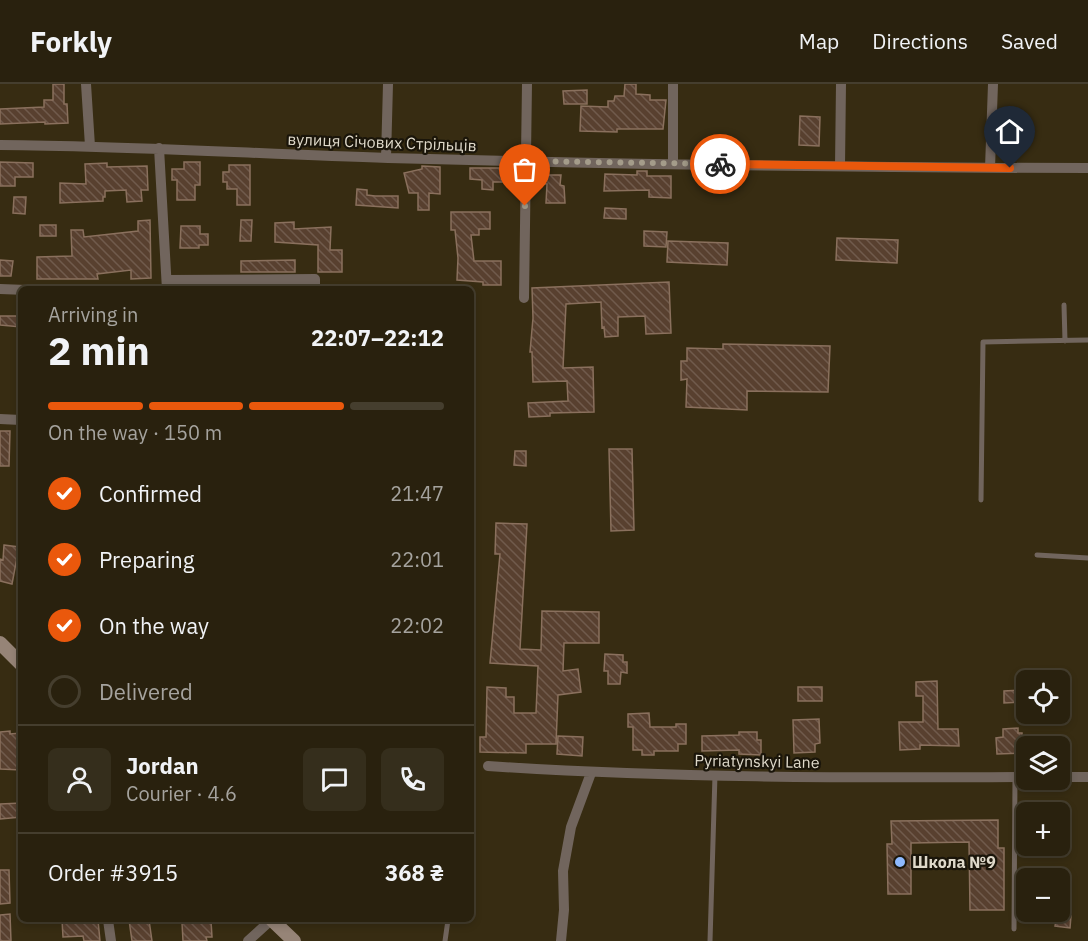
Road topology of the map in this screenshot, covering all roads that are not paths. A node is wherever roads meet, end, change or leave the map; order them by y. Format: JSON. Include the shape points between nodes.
{"nodes":[{"id":1,"x":86,"y":84,"type":"edge"},
{"id":2,"x":388,"y":84,"type":"edge"},
{"id":3,"x":527,"y":84,"type":"edge"},
{"id":4,"x":673,"y":84,"type":"edge"},
{"id":5,"x":842,"y":84,"type":"edge"},
{"id":6,"x":993,"y":84,"type":"edge"},
{"id":7,"x":0,"y":145,"type":"edge"},
{"id":8,"x":90,"y":146,"type":"junction"},
{"id":9,"x":159,"y":148,"type":"junction"},
{"id":10,"x":386,"y":158,"type":"junction"},
{"id":11,"x":525,"y":161,"type":"junction"},
{"id":12,"x":673,"y":164,"type":"junction"},
{"id":13,"x":840,"y":166,"type":"junction"},
{"id":14,"x":990,"y":168,"type":"junction"},
{"id":15,"x":1088,"y":168,"type":"edge"},
{"id":16,"x":167,"y":284,"type":"edge"},
{"id":17,"x":315,"y":286,"type":"edge"},
{"id":18,"x":0,"y":289,"type":"edge"},
{"id":19,"x":18,"y":290,"type":"edge"},
{"id":20,"x":524,"y":298,"type":"dead end"},
{"id":21,"x":1064,"y":305,"type":"dead end"},
{"id":22,"x":1088,"y":340,"type":"edge"},
{"id":23,"x":1065,"y":341,"type":"junction"},
{"id":24,"x":0,"y":419,"type":"edge"},
{"id":25,"x":18,"y":420,"type":"edge"},
{"id":26,"x":981,"y":500,"type":"dead end"},
{"id":27,"x":1037,"y":555,"type":"dead end"},
{"id":28,"x":1088,"y":558,"type":"edge"},
{"id":29,"x":0,"y":643,"type":"edge"},
{"id":30,"x":18,"y":661,"type":"edge"},
{"id":31,"x":488,"y":765,"type":"dead end"},
{"id":32,"x":591,"y":773,"type":"junction"},
{"id":33,"x":715,"y":775,"type":"junction"},
{"id":34,"x":1016,"y":777,"type":"edge"},
{"id":35,"x":1070,"y":777,"type":"edge"},
{"id":36,"x":1088,"y":777,"type":"edge"},
{"id":37,"x":1020,"y":790,"type":"edge"},
{"id":38,"x":108,"y":922,"type":"edge"},
{"id":39,"x":270,"y":922,"type":"edge"},
{"id":40,"x":274,"y":922,"type":"edge"},
{"id":41,"x":448,"y":922,"type":"edge"},
{"id":42,"x":1014,"y":929,"type":"dead end"},
{"id":43,"x":288,"y":940,"type":"edge"},
{"id":44,"x":111,"y":941,"type":"edge"},
{"id":45,"x":248,"y":941,"type":"edge"},
{"id":46,"x":445,"y":941,"type":"edge"},
{"id":47,"x":561,"y":941,"type":"edge"},
{"id":48,"x":710,"y":941,"type":"edge"}],
"edges":[{"from":1,"to":8,"type":"street"},
{"from":2,"to":10,"type":"street"},
{"from":3,"to":11,"type":"street"},
{"from":4,"to":12,"type":"street"},
{"from":5,"to":13,"type":"street"},
{"from":6,"to":14,"type":"street"},
{"from":7,"to":8,"type":"street","name":"вулиця Січових Стрільців"},
{"from":8,"to":9,"type":"street","name":"вулиця Січових Стрільців"},
{"from":9,"to":10,"type":"street","name":"вулиця Січових Стрільців"},
{"from":9,"to":16,"type":"street"},
{"from":10,"to":11,"type":"street","name":"вулиця Січових Стрільців"},
{"from":11,"to":12,"type":"street","name":"вулиця Січових Стрільців"},
{"from":11,"to":20,"type":"street"},
{"from":12,"to":13,"type":"street","name":"вулиця Січових Стрільців"},
{"from":13,"to":14,"type":"street","name":"вулиця Січових Стрільців"},
{"from":14,"to":15,"type":"street","name":"вулиця Січових Стрільців"},
{"from":16,"to":17,"type":"street","via":[[315,279]]},
{"from":18,"to":19,"type":"street"},
{"from":21,"to":23,"type":"lane"},
{"from":22,"to":23,"type":"lane"},
{"from":23,"to":26,"type":"lane","via":[[983,342]]},
{"from":24,"to":25,"type":"street"},
{"from":27,"to":28,"type":"lane"},
{"from":29,"to":30,"type":"main road"},
{"from":31,"to":32,"type":"street","name":"Pyriatynskyi Lane"},
{"from":32,"to":33,"type":"street","name":"Pyriatynskyi Lane"},
{"from":32,"to":47,"type":"street","via":[[571,827],[563,871]]},
{"from":33,"to":34,"type":"street","name":"Pyriatynskyi Lane"},
{"from":33,"to":48,"type":"lane"},
{"from":35,"to":36,"type":"street"},
{"from":37,"to":42,"type":"lane"},
{"from":38,"to":44,"type":"street"},
{"from":39,"to":45,"type":"street"},
{"from":40,"to":43,"type":"main road"},
{"from":41,"to":46,"type":"lane"}]}
